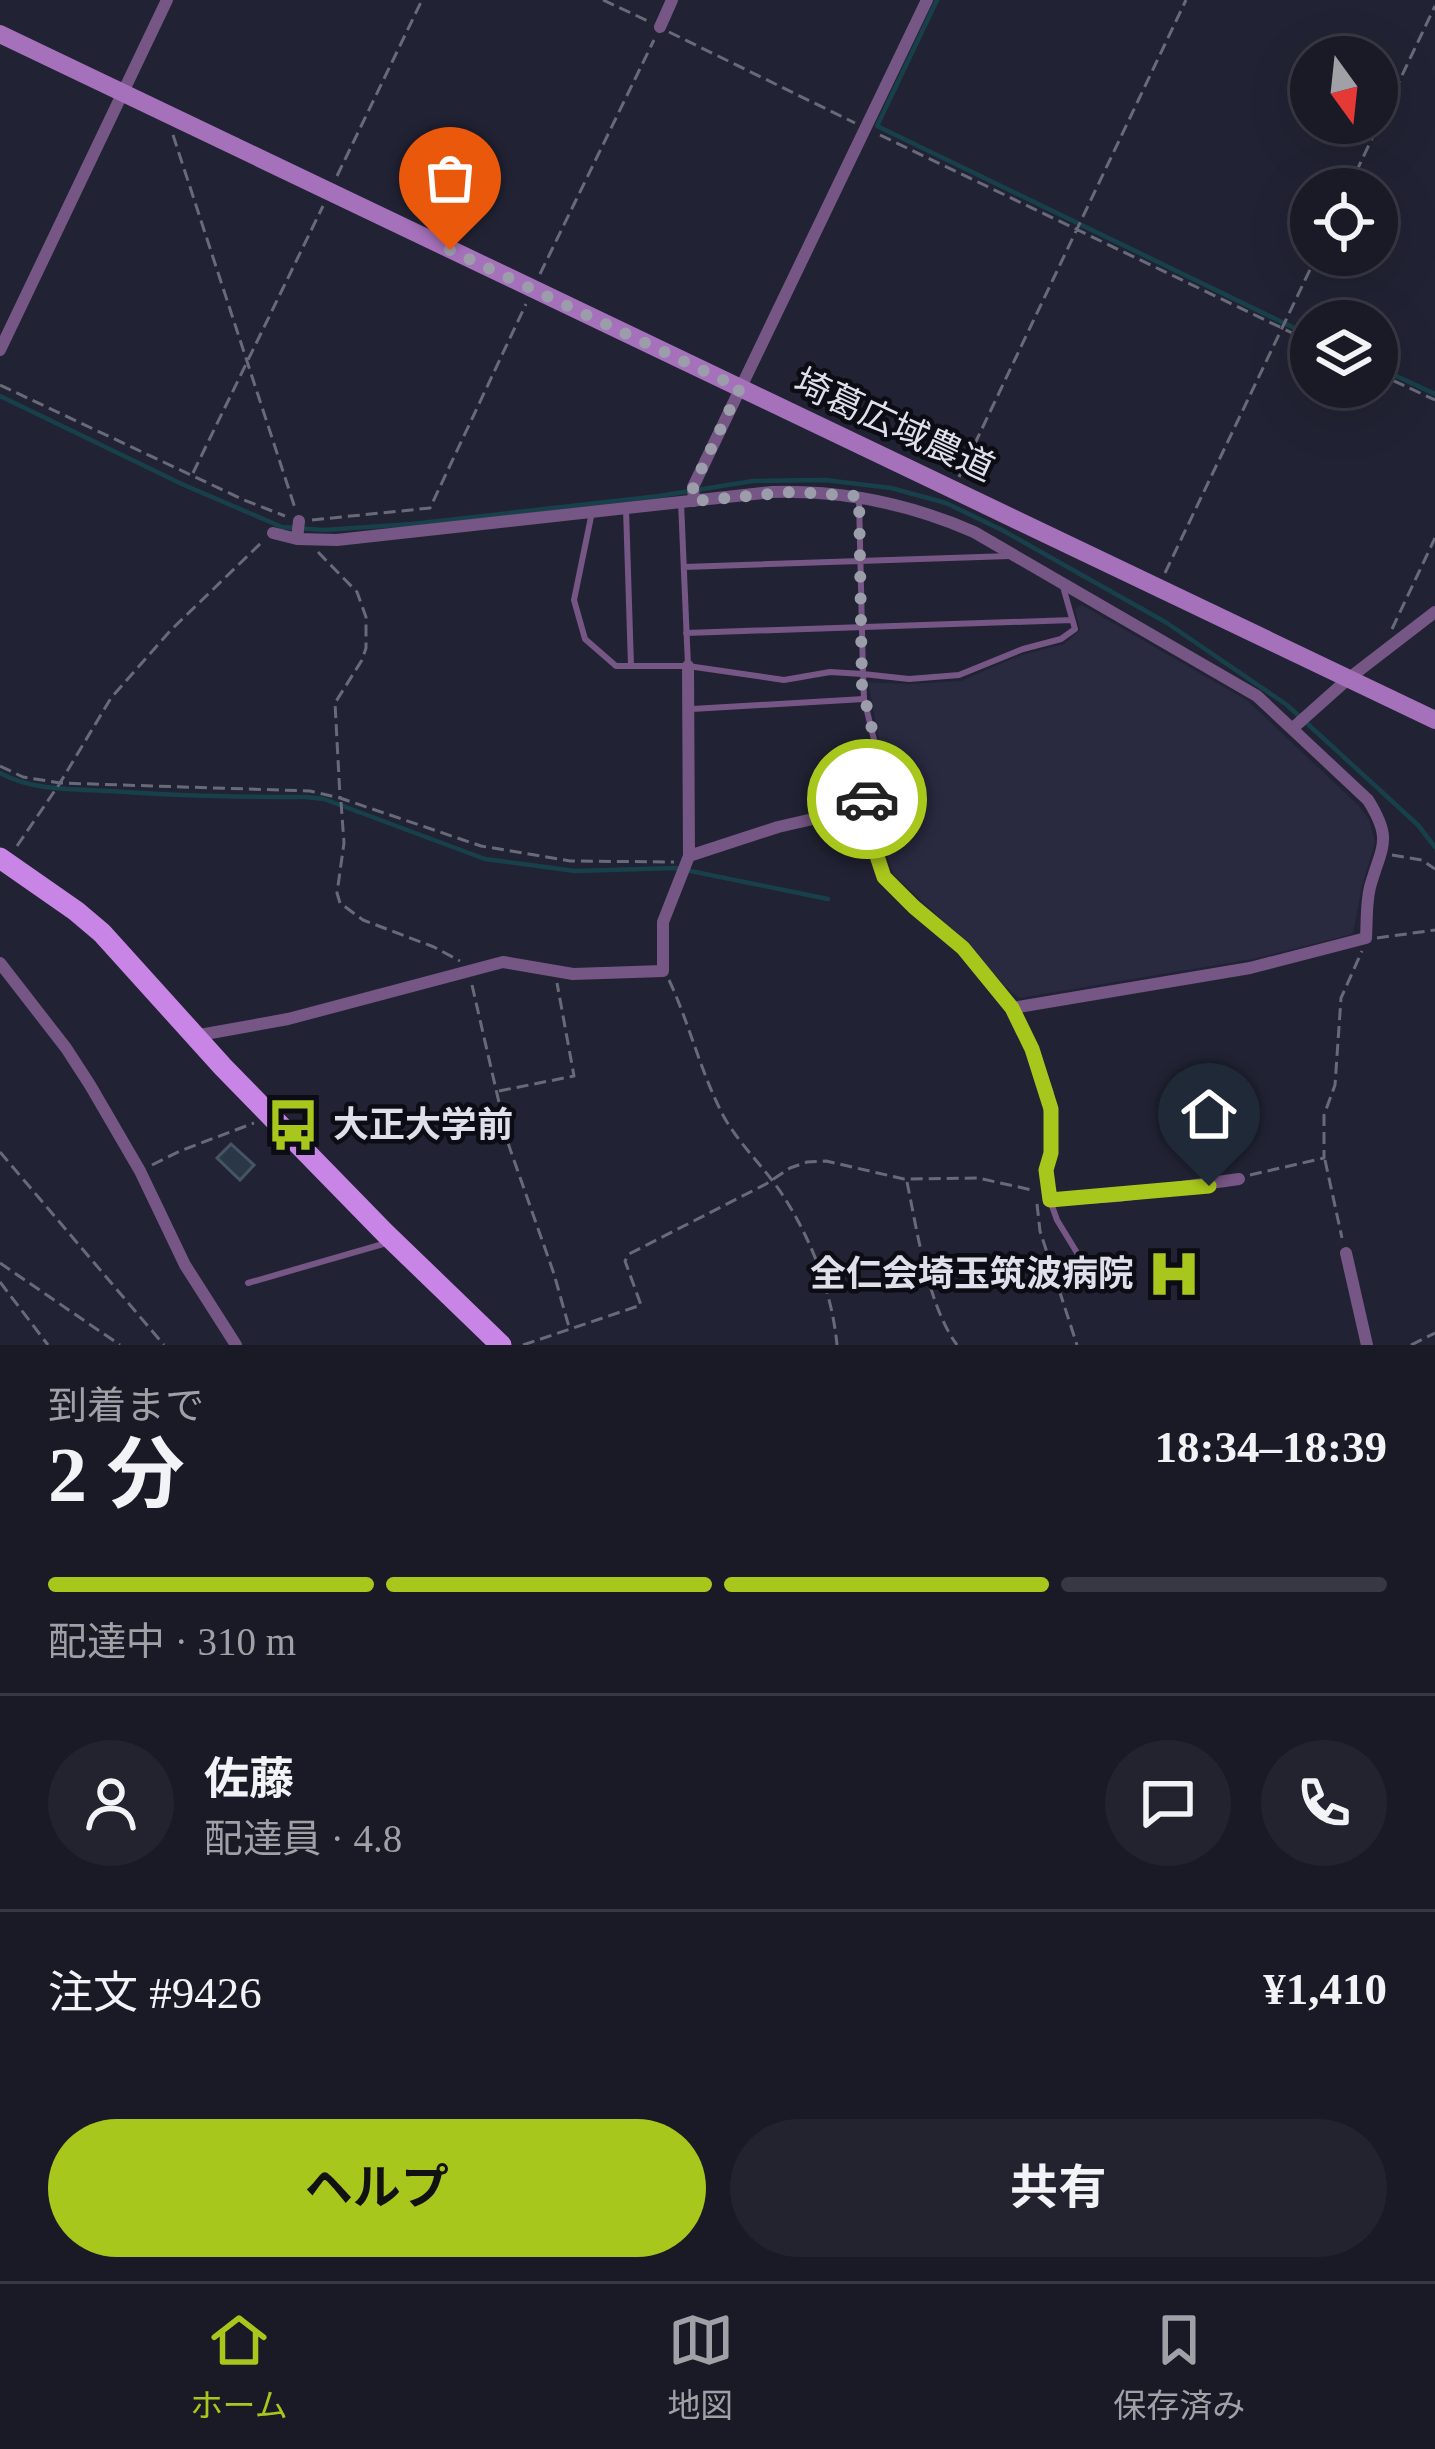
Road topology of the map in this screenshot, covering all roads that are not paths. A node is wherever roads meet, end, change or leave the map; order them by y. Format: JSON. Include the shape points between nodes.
{"nodes":[{"id":1,"x":167,"y":0,"type":"edge"},
{"id":2,"x":672,"y":0,"type":"edge"},
{"id":3,"x":927,"y":0,"type":"edge"},
{"id":4,"x":660,"y":27,"type":"road end"},
{"id":5,"x":0,"y":34,"type":"edge"},
{"id":6,"x":122,"y":92,"type":"junction"},
{"id":7,"x":0,"y":350,"type":"edge"},
{"id":8,"x":740,"y":388,"type":"junction"},
{"id":9,"x":859,"y":496,"type":"junction"},
{"id":10,"x":689,"y":497,"type":"junction"},
{"id":11,"x":626,"y":508,"type":"junction"},
{"id":12,"x":592,"y":512,"type":"junction"},
{"id":13,"x":299,"y":521,"type":"road end"},
{"id":14,"x":273,"y":533,"type":"road end"},
{"id":15,"x":304,"y":540,"type":"junction"},
{"id":16,"x":1017,"y":556,"type":"junction"},
{"id":17,"x":860,"y":561,"type":"junction"},
{"id":18,"x":684,"y":567,"type":"junction"},
{"id":19,"x":1061,"y":582,"type":"junction"},
{"id":20,"x":1435,"y":612,"type":"edge"},
{"id":21,"x":1072,"y":620,"type":"junction"},
{"id":22,"x":862,"y":628,"type":"junction"},
{"id":23,"x":686,"y":633,"type":"junction"},
{"id":24,"x":631,"y":666,"type":"junction"},
{"id":25,"x":688,"y":666,"type":"junction"},
{"id":26,"x":863,"y":674,"type":"junction"},
{"id":27,"x":1348,"y":679,"type":"junction"},
{"id":28,"x":864,"y":699,"type":"junction"},
{"id":29,"x":688,"y":709,"type":"junction"},
{"id":30,"x":1435,"y":720,"type":"edge"},
{"id":31,"x":1293,"y":728,"type":"junction"},
{"id":32,"x":861,"y":808,"type":"junction"},
{"id":33,"x":3,"y":861,"type":"edge"},
{"id":34,"x":687,"y":865,"type":"junction"},
{"id":35,"x":0,"y":963,"type":"edge"},
{"id":36,"x":1012,"y":1008,"type":"junction"},
{"id":37,"x":194,"y":1036,"type":"junction"},
{"id":38,"x":1239,"y":1179,"type":"road end"},
{"id":39,"x":1042,"y":1192,"type":"junction"},
{"id":40,"x":393,"y":1241,"type":"junction"},
{"id":41,"x":1346,"y":1253,"type":"road end"},
{"id":42,"x":1079,"y":1256,"type":"dead end"},
{"id":43,"x":248,"y":1282,"type":"dead end"},
{"id":44,"x":236,"y":1345,"type":"edge"},
{"id":45,"x":501,"y":1345,"type":"edge"},
{"id":46,"x":1367,"y":1345,"type":"edge"}],
"edges":[{"from":1,"to":6,"type":"street"},
{"from":2,"to":4,"type":"street"},
{"from":3,"to":8,"type":"street"},
{"from":5,"to":6,"type":"street","name":"埼葛広域農道"},
{"from":6,"to":7,"type":"street"},
{"from":6,"to":8,"type":"street","name":"埼葛広域農道"},
{"from":8,"to":10,"type":"street"},
{"from":8,"to":27,"type":"street","name":"埼葛広域農道"},
{"from":9,"to":10,"type":"street"},
{"from":9,"to":16,"type":"street","via":[[938,516]]},
{"from":9,"to":17,"type":"lane"},
{"from":10,"to":11,"type":"street"},
{"from":10,"to":18,"type":"lane"},
{"from":11,"to":12,"type":"street"},
{"from":11,"to":24,"type":"lane"},
{"from":12,"to":15,"type":"street"},
{"from":12,"to":24,"type":"lane","via":[[574,600],[579,620],[602,657]]},
{"from":13,"to":15,"type":"street"},
{"from":14,"to":15,"type":"street"},
{"from":16,"to":17,"type":"lane"},
{"from":16,"to":19,"type":"street"},
{"from":17,"to":18,"type":"lane"},
{"from":17,"to":22,"type":"lane"},
{"from":18,"to":23,"type":"lane"},
{"from":19,"to":21,"type":"lane"},
{"from":19,"to":31,"type":"street","via":[[1256,696]]},
{"from":20,"to":27,"type":"street"},
{"from":21,"to":22,"type":"lane"},
{"from":21,"to":26,"type":"lane","via":[[1075,629],[1061,640],[959,675]]},
{"from":22,"to":23,"type":"lane"},
{"from":22,"to":26,"type":"lane"},
{"from":23,"to":25,"type":"lane"},
{"from":24,"to":25,"type":"lane"},
{"from":25,"to":26,"type":"lane","via":[[784,680]]},
{"from":25,"to":29,"type":"street"},
{"from":26,"to":28,"type":"lane"},
{"from":27,"to":30,"type":"street","name":"埼葛広域農道"},
{"from":27,"to":31,"type":"street"},
{"from":28,"to":29,"type":"lane"},
{"from":28,"to":32,"type":"lane","via":[[882,772]]},
{"from":29,"to":34,"type":"street"},
{"from":31,"to":36,"type":"street","via":[[1368,800],[1384,831],[1366,938],[1250,968]]},
{"from":32,"to":34,"type":"street","via":[[778,827]]},
{"from":32,"to":36,"type":"street","via":[[884,877],[963,948]]},
{"from":33,"to":37,"type":"main road","via":[[102,933]]},
{"from":34,"to":37,"type":"street","via":[[663,922],[663,970],[595,974],[512,962]]},
{"from":35,"to":44,"type":"street","via":[[66,1048]]},
{"from":36,"to":39,"type":"street","via":[[1048,1094],[1051,1153]]},
{"from":37,"to":40,"type":"main road"},
{"from":38,"to":39,"type":"street","via":[[1140,1193]]},
{"from":39,"to":42,"type":"lane"},
{"from":40,"to":43,"type":"lane"},
{"from":40,"to":45,"type":"main road"},
{"from":41,"to":46,"type":"street"}]}
